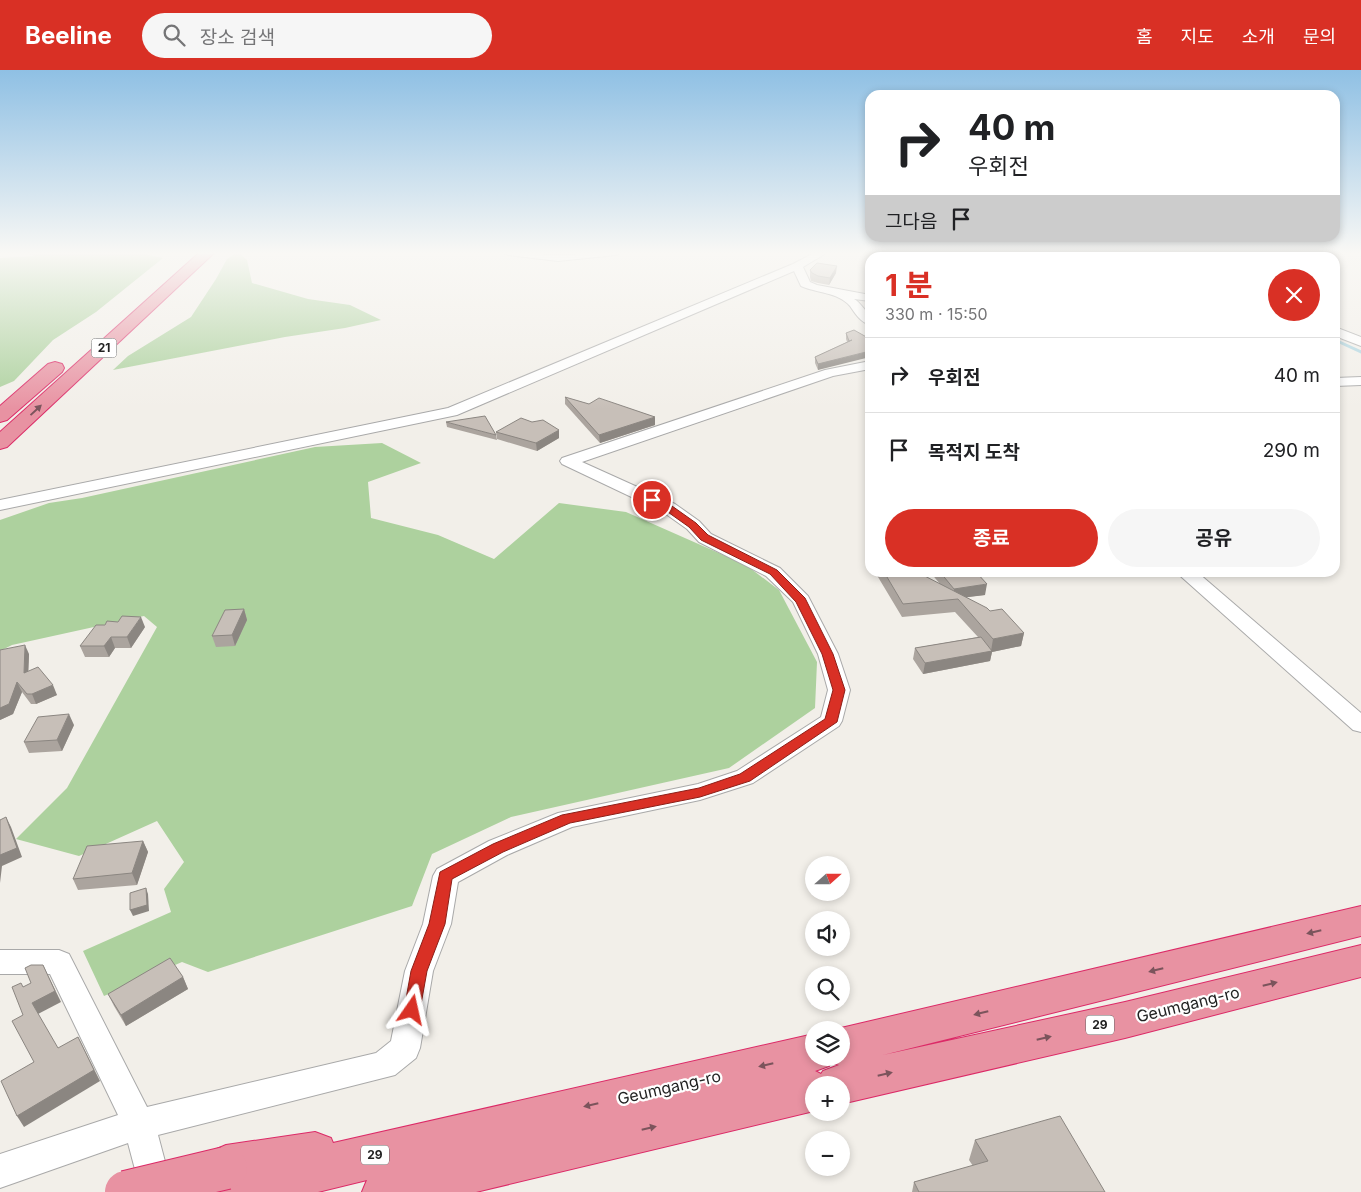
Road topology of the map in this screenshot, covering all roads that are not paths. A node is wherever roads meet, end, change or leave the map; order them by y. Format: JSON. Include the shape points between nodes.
{"nodes":[{"id":1,"x":127,"y":304,"type":"edge"},
{"id":2,"x":151,"y":304,"type":"edge"},
{"id":3,"x":706,"y":304,"type":"edge"},
{"id":4,"x":854,"y":304,"type":"edge"},
{"id":5,"x":865,"y":322,"type":"edge"},
{"id":6,"x":101,"y":328,"type":"dead end"},
{"id":7,"x":1340,"y":333,"type":"edge"},
{"id":8,"x":1361,"y":342,"type":"edge"},
{"id":9,"x":65,"y":359,"type":"dead end"},
{"id":10,"x":865,"y":366,"type":"edge"},
{"id":11,"x":1361,"y":381,"type":"edge"},
{"id":12,"x":1340,"y":382,"type":"edge"},
{"id":13,"x":0,"y":416,"type":"edge"},
{"id":14,"x":0,"y":443,"type":"edge"},
{"id":15,"x":0,"y":505,"type":"edge"},
{"id":16,"x":1191,"y":577,"type":"edge"},
{"id":17,"x":1361,"y":725,"type":"edge"},
{"id":18,"x":1361,"y":921,"type":"edge"},
{"id":19,"x":1361,"y":961,"type":"edge"},
{"id":20,"x":0,"y":962,"type":"edge"},
{"id":21,"x":850,"y":1045,"type":"edge"},
{"id":22,"x":805,"y":1057,"type":"edge"},
{"id":23,"x":850,"y":1082,"type":"edge"},
{"id":24,"x":805,"y":1091,"type":"edge"},
{"id":25,"x":140,"y":1124,"type":"junction"},
{"id":26,"x":537,"y":1135,"type":"junction"},
{"id":27,"x":0,"y":1170,"type":"edge"},
{"id":28,"x":226,"y":1180,"type":"edge"},
{"id":29,"x":126,"y":1192,"type":"edge"},
{"id":30,"x":157,"y":1192,"type":"edge"},
{"id":31,"x":385,"y":1192,"type":"edge"},
{"id":32,"x":422,"y":1192,"type":"edge"}],
"edges":[{"from":1,"to":6,"type":"highway","number":"21"},
{"from":14,"to":2,"type":"highway","number":"21","one_way":true},
{"from":3,"to":15,"type":"street","via":[[452,412]]},
{"from":4,"to":5,"type":"street"},
{"from":7,"to":8,"type":"street"},
{"from":9,"to":13,"type":"highway"},
{"from":10,"to":25,"type":"street","via":[[830,373],[568,462],[669,508],[705,538],[773,572],[801,600],[828,654],[839,690],[831,722],[745,778],[700,792],[567,819],[498,848],[446,876],[437,924],[419,971],[405,1048],[384,1065]]},
{"from":11,"to":12,"type":"street"},
{"from":16,"to":17,"type":"street"},
{"from":18,"to":21,"type":"highway","one_way":true},
{"from":23,"to":19,"type":"highway","name":"Geumgang-ro","number":"29","one_way":true,"via":[[1125,1020]]},
{"from":20,"to":25,"type":"street","via":[[59,962]]},
{"from":22,"to":26,"type":"highway","name":"Geumgang-ro","number":"29","one_way":true},
{"from":26,"to":24,"type":"highway","number":"29","one_way":true},
{"from":25,"to":27,"type":"street"},
{"from":25,"to":30,"type":"street"},
{"from":26,"to":28,"type":"highway","number":"29"},
{"from":26,"to":31,"type":"highway"},
{"from":26,"to":32,"type":"highway","number":"29"},
{"from":28,"to":29,"type":"highway","bridge":true}]}
